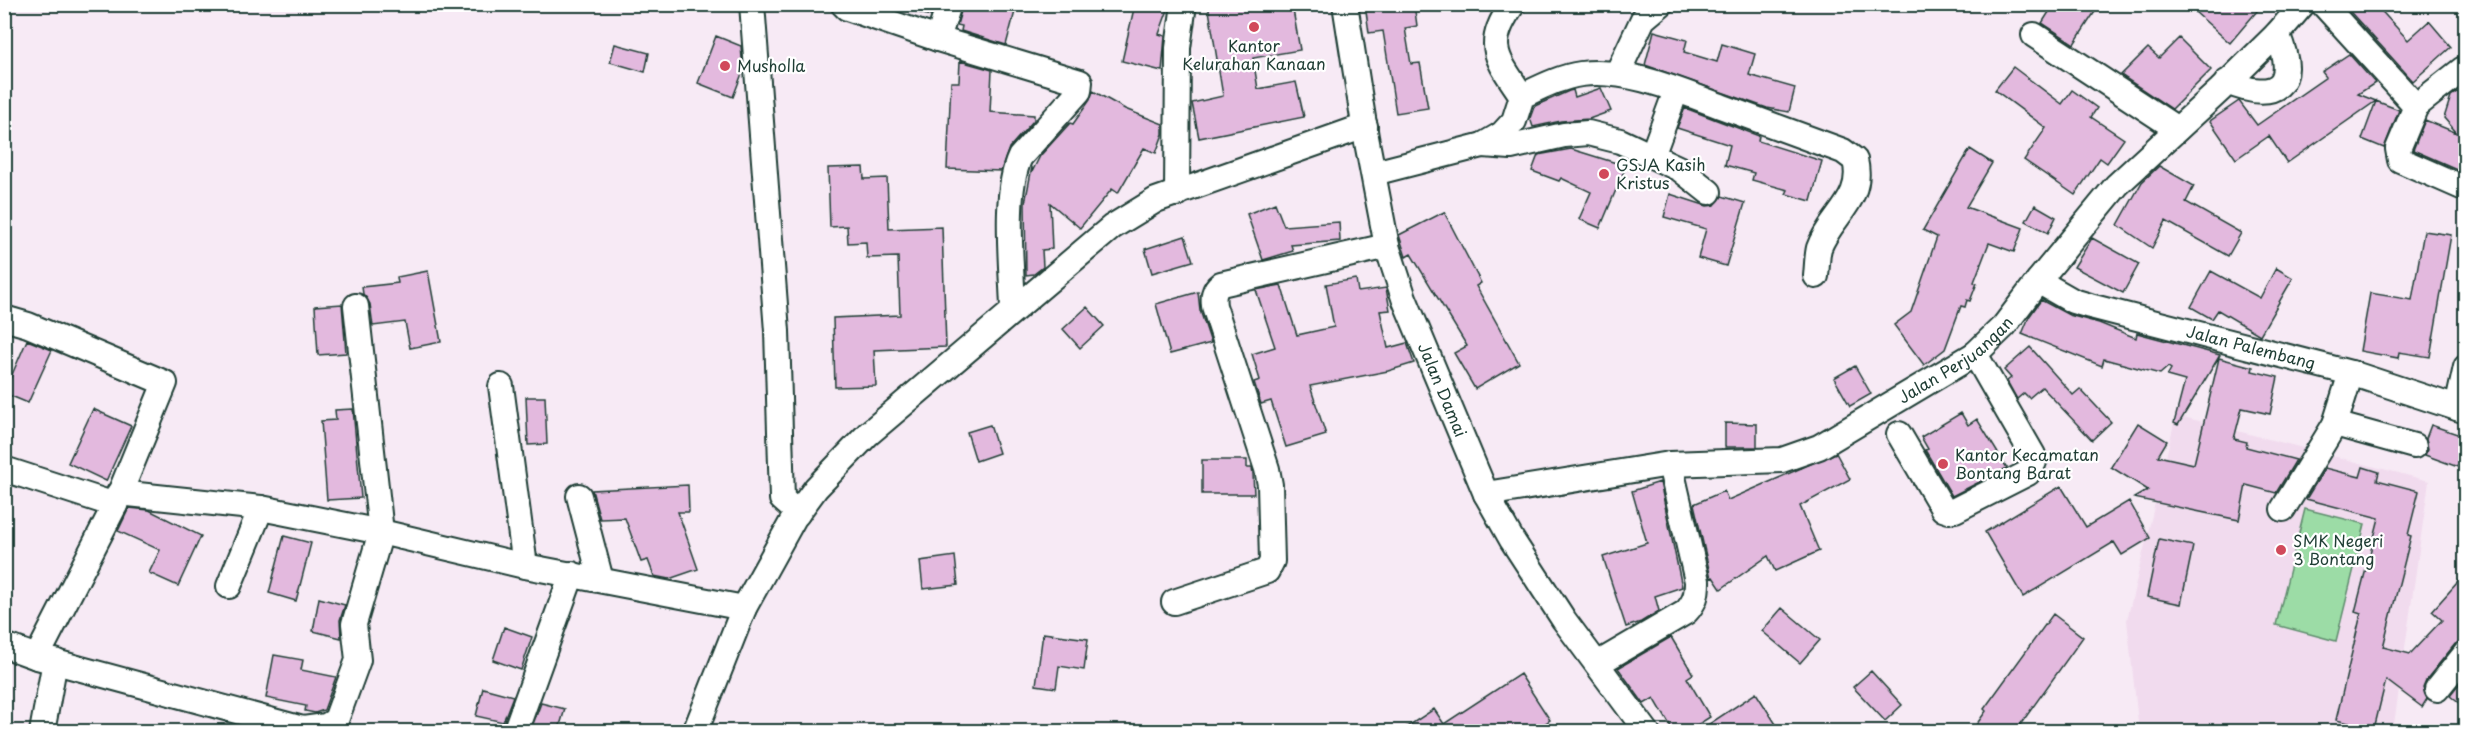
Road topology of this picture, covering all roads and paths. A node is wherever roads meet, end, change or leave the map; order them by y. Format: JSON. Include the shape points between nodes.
{"nodes":[{"id":1,"x":752,"y":4,"type":"edge"},
{"id":2,"x":843,"y":4,"type":"edge"},
{"id":3,"x":949,"y":4,"type":"edge"},
{"id":4,"x":1184,"y":4,"type":"edge"},
{"id":5,"x":1346,"y":4,"type":"edge"},
{"id":6,"x":1513,"y":4,"type":"edge"},
{"id":7,"x":1661,"y":4,"type":"edge"},
{"id":8,"x":2303,"y":4,"type":"edge"},
{"id":9,"x":2323,"y":4,"type":"edge"},
{"id":10,"x":2277,"y":34,"type":"junction"},
{"id":11,"x":2034,"y":36,"type":"dead end"},
{"id":12,"x":938,"y":39,"type":"junction"},
{"id":13,"x":2463,"y":69,"type":"dead end"},
{"id":14,"x":1617,"y":75,"type":"junction"},
{"id":15,"x":2227,"y":82,"type":"junction"},
{"id":16,"x":1676,"y":90,"type":"junction"},
{"id":17,"x":1522,"y":96,"type":"junction"},
{"id":18,"x":2416,"y":106,"type":"junction"},
{"id":19,"x":2177,"y":129,"type":"junction"},
{"id":20,"x":1483,"y":146,"type":"junction"},
{"id":21,"x":1368,"y":148,"type":"junction"},
{"id":22,"x":1652,"y":156,"type":"junction"},
{"id":23,"x":2466,"y":189,"type":"edge"},
{"id":24,"x":1708,"y":192,"type":"dead end"},
{"id":25,"x":1177,"y":194,"type":"junction"},
{"id":26,"x":1387,"y":246,"type":"junction"},
{"id":27,"x":1816,"y":276,"type":"dead end"},
{"id":28,"x":2038,"y":280,"type":"junction"},
{"id":29,"x":356,"y":306,"type":"dead end"},
{"id":30,"x":1013,"y":309,"type":"junction"},
{"id":31,"x":4,"y":318,"type":"edge"},
{"id":32,"x":1975,"y":354,"type":"junction"},
{"id":33,"x":2466,"y":367,"type":"edge"},
{"id":34,"x":2351,"y":373,"type":"junction"},
{"id":35,"x":501,"y":386,"type":"dead end"},
{"id":36,"x":2461,"y":410,"type":"edge"},
{"id":37,"x":2336,"y":424,"type":"junction"},
{"id":38,"x":1899,"y":434,"type":"dead end"},
{"id":39,"x":2414,"y":446,"type":"dead end"},
{"id":40,"x":1671,"y":465,"type":"junction"},
{"id":41,"x":4,"y":469,"type":"edge"},
{"id":42,"x":1486,"y":494,"type":"junction"},
{"id":43,"x":579,"y":496,"type":"dead end"},
{"id":44,"x":117,"y":499,"type":"junction"},
{"id":45,"x":261,"y":508,"type":"junction"},
{"id":46,"x":2283,"y":509,"type":"dead end"},
{"id":47,"x":798,"y":513,"type":"junction"},
{"id":48,"x":381,"y":532,"type":"junction"},
{"id":49,"x":525,"y":566,"type":"junction"},
{"id":50,"x":572,"y":574,"type":"junction"},
{"id":51,"x":601,"y":580,"type":"junction"},
{"id":52,"x":229,"y":586,"type":"dead end"},
{"id":53,"x":1174,"y":602,"type":"dead end"},
{"id":54,"x":744,"y":608,"type":"junction"},
{"id":55,"x":4,"y":645,"type":"edge"},
{"id":56,"x":2466,"y":653,"type":"edge"},
{"id":57,"x":46,"y":659,"type":"junction"},
{"id":58,"x":1597,"y":664,"type":"junction"},
{"id":59,"x":2437,"y":688,"type":"dead end"},
{"id":60,"x":1638,"y":729,"type":"edge"},
{"id":61,"x":42,"y":732,"type":"edge"},
{"id":62,"x":515,"y":732,"type":"edge"},
{"id":63,"x":695,"y":732,"type":"edge"}],
"edges":[{"from":1,"to":47,"type":"street","via":[[777,331],[782,499]]},
{"from":2,"to":12,"type":"street"},
{"from":3,"to":12,"type":"street"},
{"from":4,"to":25,"type":"street","via":[[1178,48]]},
{"from":5,"to":21,"type":"street","name":"Jalan Damai"},
{"from":6,"to":17,"type":"street","via":[[1495,38],[1496,54]]},
{"from":7,"to":14,"type":"street","via":[[1643,19]]},
{"from":8,"to":10,"type":"street","name":"Jalan Perjuangan"},
{"from":9,"to":18,"type":"street"},
{"from":10,"to":15,"type":"street","name":"Jalan Perjuangan"},
{"from":10,"to":15,"type":"street","via":[[2287,64],[2284,79],[2275,89],[2253,91]]},
{"from":11,"to":19,"type":"street"},
{"from":12,"to":30,"type":"street","via":[[1080,82],[1079,91],[1015,166],[1010,202]]},
{"from":13,"to":18,"type":"street"},
{"from":14,"to":16,"type":"street"},
{"from":14,"to":17,"type":"street","via":[[1568,76]]},
{"from":15,"to":19,"type":"street","name":"Jalan Perjuangan"},
{"from":16,"to":22,"type":"street"},
{"from":16,"to":27,"type":"street","via":[[1843,151],[1856,160],[1859,173],[1855,190],[1819,248]]},
{"from":17,"to":20,"type":"street","via":[[1514,121]]},
{"from":18,"to":23,"type":"street","via":[[2398,149],[2400,160]]},
{"from":19,"to":28,"type":"street","name":"Jalan Perjuangan","via":[[2117,185]]},
{"from":20,"to":21,"type":"street"},
{"from":20,"to":22,"type":"street","via":[[1526,145],[1588,133],[1620,141]]},
{"from":21,"to":25,"type":"street"},
{"from":21,"to":26,"type":"street","name":"Jalan Damai"},
{"from":22,"to":24,"type":"street","via":[[1680,169]]},
{"from":25,"to":30,"type":"street","via":[[1156,200],[1112,227]]},
{"from":26,"to":42,"type":"street","name":"Jalan Damai","via":[[1404,298]]},
{"from":26,"to":53,"type":"street","via":[[1216,287],[1214,306],[1267,469],[1272,561],[1267,571]]},
{"from":28,"to":32,"type":"street","name":"Jalan Perjuangan","via":[[2004,326]]},
{"from":28,"to":34,"type":"street","name":"Jalan Palembang","via":[[2064,297],[2090,306]]},
{"from":29,"to":48,"type":"street"},
{"from":30,"to":47,"type":"street","via":[[868,434],[822,481]]},
{"from":31,"to":44,"type":"street","via":[[165,383]]},
{"from":32,"to":38,"type":"street","via":[[2033,455],[2028,473],[1949,511],[1943,508]]},
{"from":32,"to":40,"type":"street","name":"Jalan Perjuangan","via":[[1819,447],[1782,460]]},
{"from":33,"to":36,"type":"street"},
{"from":34,"to":36,"type":"street","name":"Jalan Palembang"},
{"from":34,"to":37,"type":"street"},
{"from":35,"to":49,"type":"street"},
{"from":37,"to":39,"type":"street"},
{"from":37,"to":46,"type":"street"},
{"from":40,"to":42,"type":"street","name":"Jalan Perjuangan"},
{"from":40,"to":58,"type":"street","via":[[1696,581],[1694,604]]},
{"from":41,"to":44,"type":"street"},
{"from":42,"to":58,"type":"street","name":"Jalan Damai","via":[[1533,574]]},
{"from":43,"to":51,"type":"street"},
{"from":44,"to":45,"type":"street"},
{"from":44,"to":57,"type":"street"},
{"from":45,"to":48,"type":"street"},
{"from":45,"to":52,"type":"street"},
{"from":47,"to":54,"type":"street"},
{"from":48,"to":49,"type":"street"},
{"from":48,"to":57,"type":"street","via":[[354,624],[358,660],[336,720],[326,726],[303,729]]},
{"from":49,"to":50,"type":"street"},
{"from":50,"to":51,"type":"street"},
{"from":50,"to":62,"type":"street"},
{"from":51,"to":54,"type":"street"},
{"from":54,"to":63,"type":"street"},
{"from":55,"to":57,"type":"street"},
{"from":56,"to":59,"type":"street"},
{"from":57,"to":61,"type":"street"},
{"from":58,"to":60,"type":"street","name":"Jalan Damai"}]}
